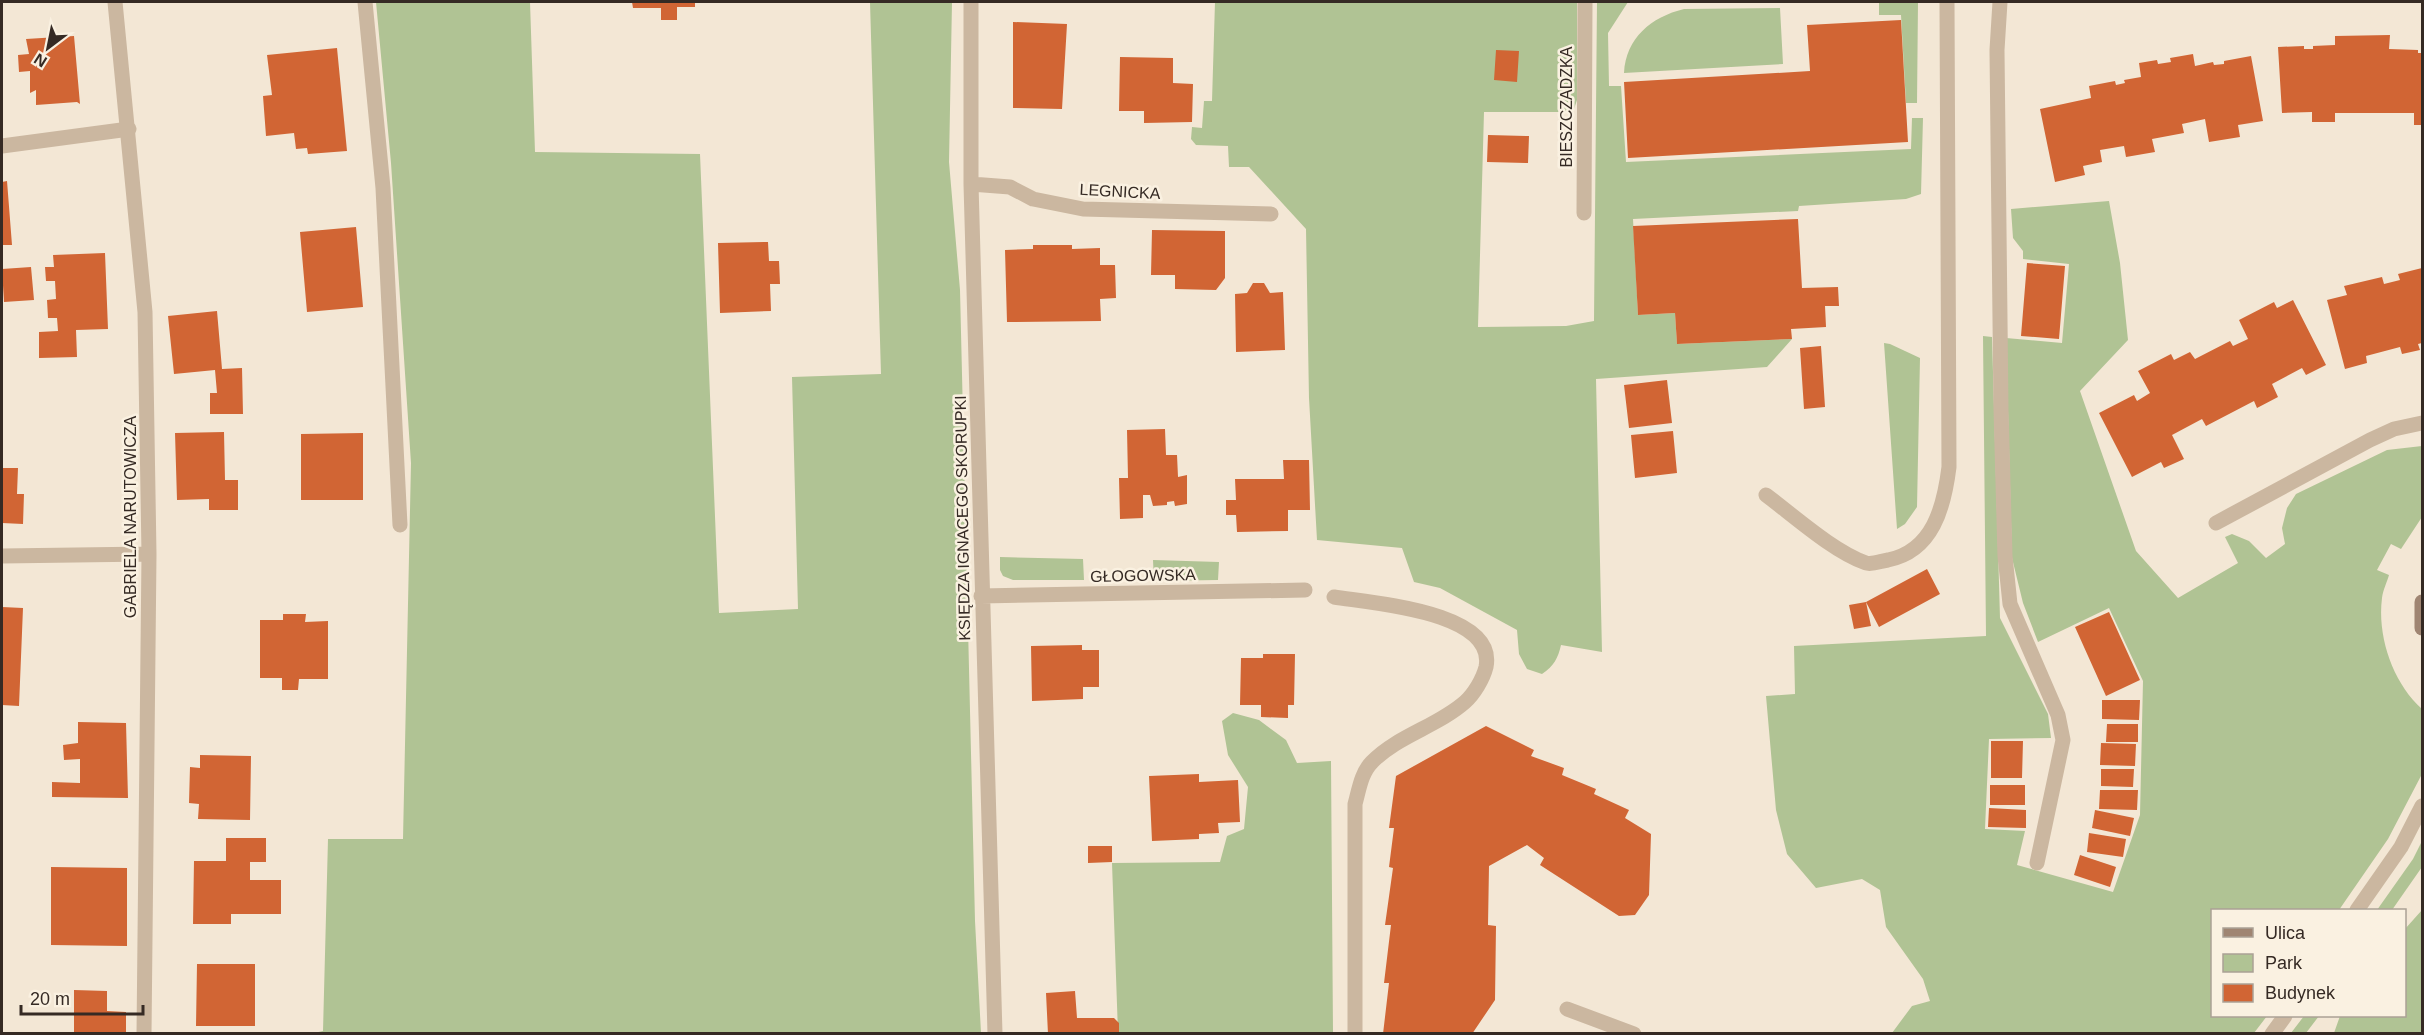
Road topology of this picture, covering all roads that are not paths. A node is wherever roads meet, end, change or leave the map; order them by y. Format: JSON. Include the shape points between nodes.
{"nodes":[{"id":1,"x":115,"y":2,"type":"edge"},
{"id":2,"x":365,"y":2,"type":"edge"},
{"id":3,"x":971,"y":2,"type":"edge"},
{"id":4,"x":1585,"y":2,"type":"edge"},
{"id":5,"x":1947,"y":2,"type":"edge"},
{"id":6,"x":2000,"y":2,"type":"edge"},
{"id":7,"x":129,"y":129,"type":"junction"},
{"id":8,"x":2,"y":146,"type":"edge"},
{"id":9,"x":971,"y":184,"type":"junction"},
{"id":10,"x":1584,"y":213,"type":"dead end"},
{"id":11,"x":1271,"y":214,"type":"dead end"},
{"id":12,"x":2422,"y":423,"type":"edge"},
{"id":13,"x":1766,"y":495,"type":"dead end"},
{"id":14,"x":2216,"y":523,"type":"dead end"},
{"id":15,"x":400,"y":525,"type":"dead end"},
{"id":16,"x":149,"y":554,"type":"junction"},
{"id":17,"x":2,"y":555,"type":"edge"},
{"id":18,"x":1305,"y":590,"type":"dead end"},
{"id":19,"x":981,"y":596,"type":"junction"},
{"id":20,"x":1334,"y":597,"type":"dead end"},
{"id":21,"x":2422,"y":602,"type":"edge"},
{"id":22,"x":2422,"y":628,"type":"edge"},
{"id":23,"x":2422,"y":806,"type":"edge"},
{"id":24,"x":2037,"y":863,"type":"dead end"},
{"id":25,"x":2358,"y":909,"type":"edge"},
{"id":26,"x":1567,"y":1009,"type":"dead end"},
{"id":27,"x":2284,"y":1017,"type":"edge"},
{"id":28,"x":144,"y":1034,"type":"edge"},
{"id":29,"x":994,"y":1034,"type":"edge"},
{"id":30,"x":1355,"y":1034,"type":"edge"},
{"id":31,"x":1634,"y":1034,"type":"edge"},
{"id":32,"x":2272,"y":1034,"type":"edge"}],
"edges":[{"from":1,"to":7,"type":"street","name":"GABRIELA NARUTOWICZA"},
{"from":2,"to":15,"type":"street","via":[[383,188]]},
{"from":3,"to":9,"type":"street","name":"KSIĘDZA IGNACEGO SKORUPKI"},
{"from":4,"to":10,"type":"street","name":"BIESZCZADZKA"},
{"from":5,"to":13,"type":"street","via":[[1949,467],[1946,494],[1937,519],[1924,543],[1898,558],[1868,564],[1839,549]]},
{"from":6,"to":24,"type":"street","via":[[1997,50],[2005,556],[2010,604],[2058,714],[2063,740]]},
{"from":7,"to":8,"type":"street"},
{"from":7,"to":16,"type":"street","name":"GABRIELA NARUTOWICZA","via":[[145,312]]},
{"from":9,"to":11,"type":"street","name":"LEGNICKA","via":[[1010,187],[1033,199],[1083,209]]},
{"from":9,"to":19,"type":"street","name":"KSIĘDZA IGNACEGO SKORUPKI"},
{"from":12,"to":14,"type":"street","via":[[2370,440]]},
{"from":16,"to":17,"type":"street"},
{"from":16,"to":28,"type":"street","name":"GABRIELA NARUTOWICZA"},
{"from":18,"to":19,"type":"street","name":"GŁOGOWSKA"},
{"from":19,"to":29,"type":"street","name":"KSIĘDZA IGNACEGO SKORUPKI"},
{"from":20,"to":30,"type":"street","via":[[1436,614],[1477,636],[1488,658],[1484,678],[1465,702],[1371,762],[1361,779],[1355,804]]},
{"from":21,"to":22,"type":"street"},
{"from":23,"to":25,"type":"street","via":[[2401,847]]},
{"from":26,"to":31,"type":"street"},
{"from":27,"to":32,"type":"street"}]}
